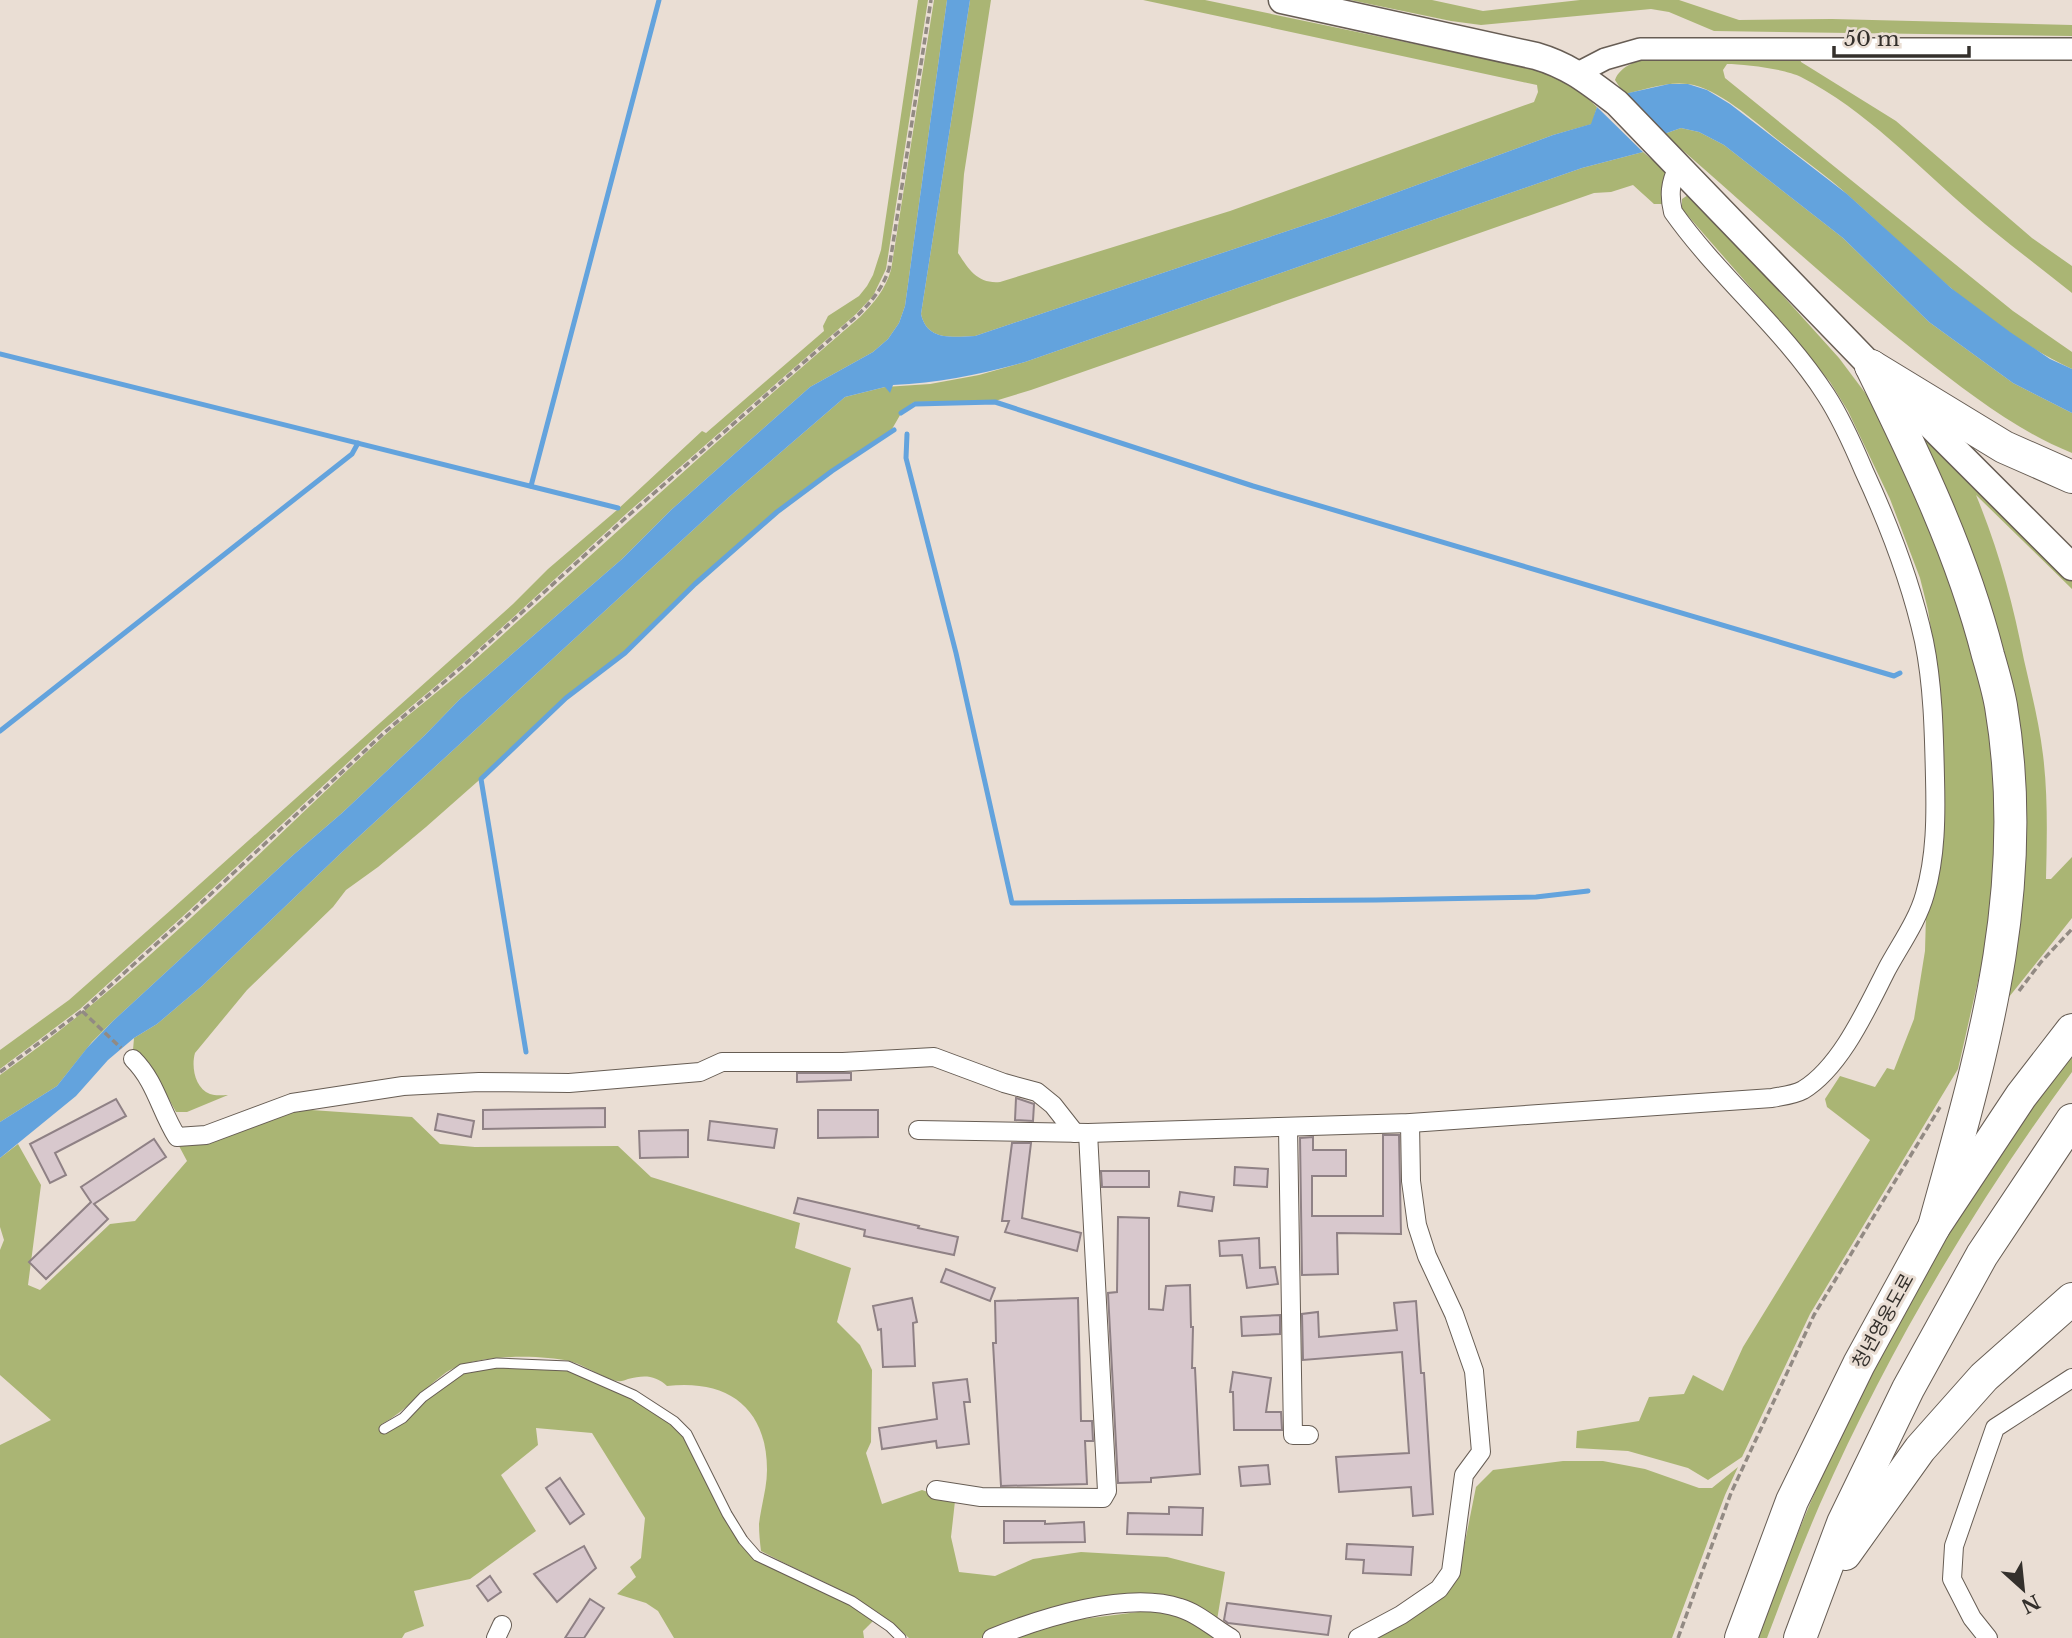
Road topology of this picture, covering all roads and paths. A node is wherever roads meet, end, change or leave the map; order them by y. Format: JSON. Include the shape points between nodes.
{"nodes":[{"id":1,"x":931,"y":0,"type":"edge"},
{"id":2,"x":1282,"y":0,"type":"edge"},
{"id":3,"x":2072,"y":49,"type":"edge"},
{"id":4,"x":1578,"y":73,"type":"junction"},
{"id":5,"x":1669,"y":159,"type":"junction"},
{"id":6,"x":1871,"y":366,"type":"junction"},
{"id":7,"x":2072,"y":477,"type":"edge"},
{"id":8,"x":2072,"y":568,"type":"edge"},
{"id":9,"x":2072,"y":929,"type":"edge"},
{"id":10,"x":2017,"y":995,"type":"dead end"},
{"id":11,"x":82,"y":1010,"type":"junction"},
{"id":12,"x":2072,"y":1030,"type":"edge"},
{"id":13,"x":133,"y":1059,"type":"joint"},
{"id":14,"x":0,"y":1072,"type":"edge"},
{"id":15,"x":1941,"y":1105,"type":"dead end"},
{"id":16,"x":2072,"y":1120,"type":"edge"},
{"id":17,"x":1410,"y":1123,"type":"junction"},
{"id":18,"x":1288,"y":1127,"type":"junction"},
{"id":19,"x":918,"y":1130,"type":"dead end"},
{"id":20,"x":1082,"y":1133,"type":"junction"},
{"id":21,"x":1934,"y":1227,"type":"junction"},
{"id":22,"x":2072,"y":1299,"type":"edge"},
{"id":23,"x":2072,"y":1378,"type":"edge"},
{"id":24,"x":384,"y":1429,"type":"dead end"},
{"id":25,"x":1308,"y":1435,"type":"dead end"},
{"id":26,"x":936,"y":1490,"type":"dead end"},
{"id":27,"x":1816,"y":1595,"type":"junction"},
{"id":28,"x":901,"y":1638,"type":"edge"},
{"id":29,"x":992,"y":1638,"type":"edge"},
{"id":30,"x":1231,"y":1638,"type":"edge"},
{"id":31,"x":1358,"y":1638,"type":"edge"},
{"id":32,"x":1678,"y":1638,"type":"edge"},
{"id":33,"x":1741,"y":1638,"type":"edge"},
{"id":34,"x":1800,"y":1638,"type":"edge"},
{"id":35,"x":1988,"y":1638,"type":"edge"}],
"edges":[{"from":1,"to":11,"type":"path","via":[[889,270],[875,297],[385,732]]},
{"from":2,"to":4,"type":"main road","via":[[1509,50]]},
{"from":3,"to":4,"type":"street","via":[[1640,49]]},
{"from":4,"to":5,"type":"main road","via":[[1617,103]]},
{"from":5,"to":6,"type":"main road"},
{"from":5,"to":17,"type":"street","via":[[1673,212],[1826,395],[1872,486],[1908,580],[1924,642],[1934,715],[1934,841],[1924,897],[1836,1059],[1800,1092],[1772,1098]]},
{"from":6,"to":7,"type":"highway","via":[[2004,447]]},
{"from":6,"to":8,"type":"main road"},
{"from":6,"to":21,"type":"highway","via":[[1945,524],[1977,610],[2001,706],[2010,794],[2009,887],[1997,982]]},
{"from":9,"to":10,"type":"path"},
{"from":11,"to":13,"type":"path"},
{"from":11,"to":14,"type":"path"},
{"from":12,"to":21,"type":"highway","name":"청년영웅도로","via":[[2021,1096]]},
{"from":13,"to":20,"type":"street","via":[[147,1074],[177,1137],[206,1135],[292,1103],[403,1086],[569,1083],[700,1072],[722,1062],[934,1057],[1037,1092]]},
{"from":15,"to":32,"type":"path","via":[[1814,1315],[1731,1493]]},
{"from":16,"to":27,"type":"highway","via":[[1982,1255],[1908,1389],[1843,1523]]},
{"from":17,"to":18,"type":"street"},
{"from":17,"to":31,"type":"street","via":[[1417,1225],[1474,1371],[1481,1451],[1464,1475],[1451,1572],[1440,1589]]},
{"from":18,"to":20,"type":"street"},
{"from":18,"to":25,"type":"street","via":[[1293,1435]]},
{"from":19,"to":20,"type":"street"},
{"from":20,"to":26,"type":"street","via":[[1107,1491],[1103,1498],[981,1497]]},
{"from":21,"to":33,"type":"highway","name":"청년영웅도로","via":[[1859,1364],[1792,1501]]},
{"from":22,"to":27,"type":"highway","via":[[1984,1377],[1920,1449]]},
{"from":23,"to":35,"type":"street","via":[[1995,1428],[1954,1546],[1952,1579]]},
{"from":24,"to":28,"type":"lane","via":[[463,1369],[497,1363],[578,1370],[634,1395],[687,1433],[727,1514],[757,1556],[852,1601]]},
{"from":27,"to":34,"type":"highway"},
{"from":29,"to":30,"type":"street","via":[[1060,1614],[1156,1602],[1182,1608]]}]}
